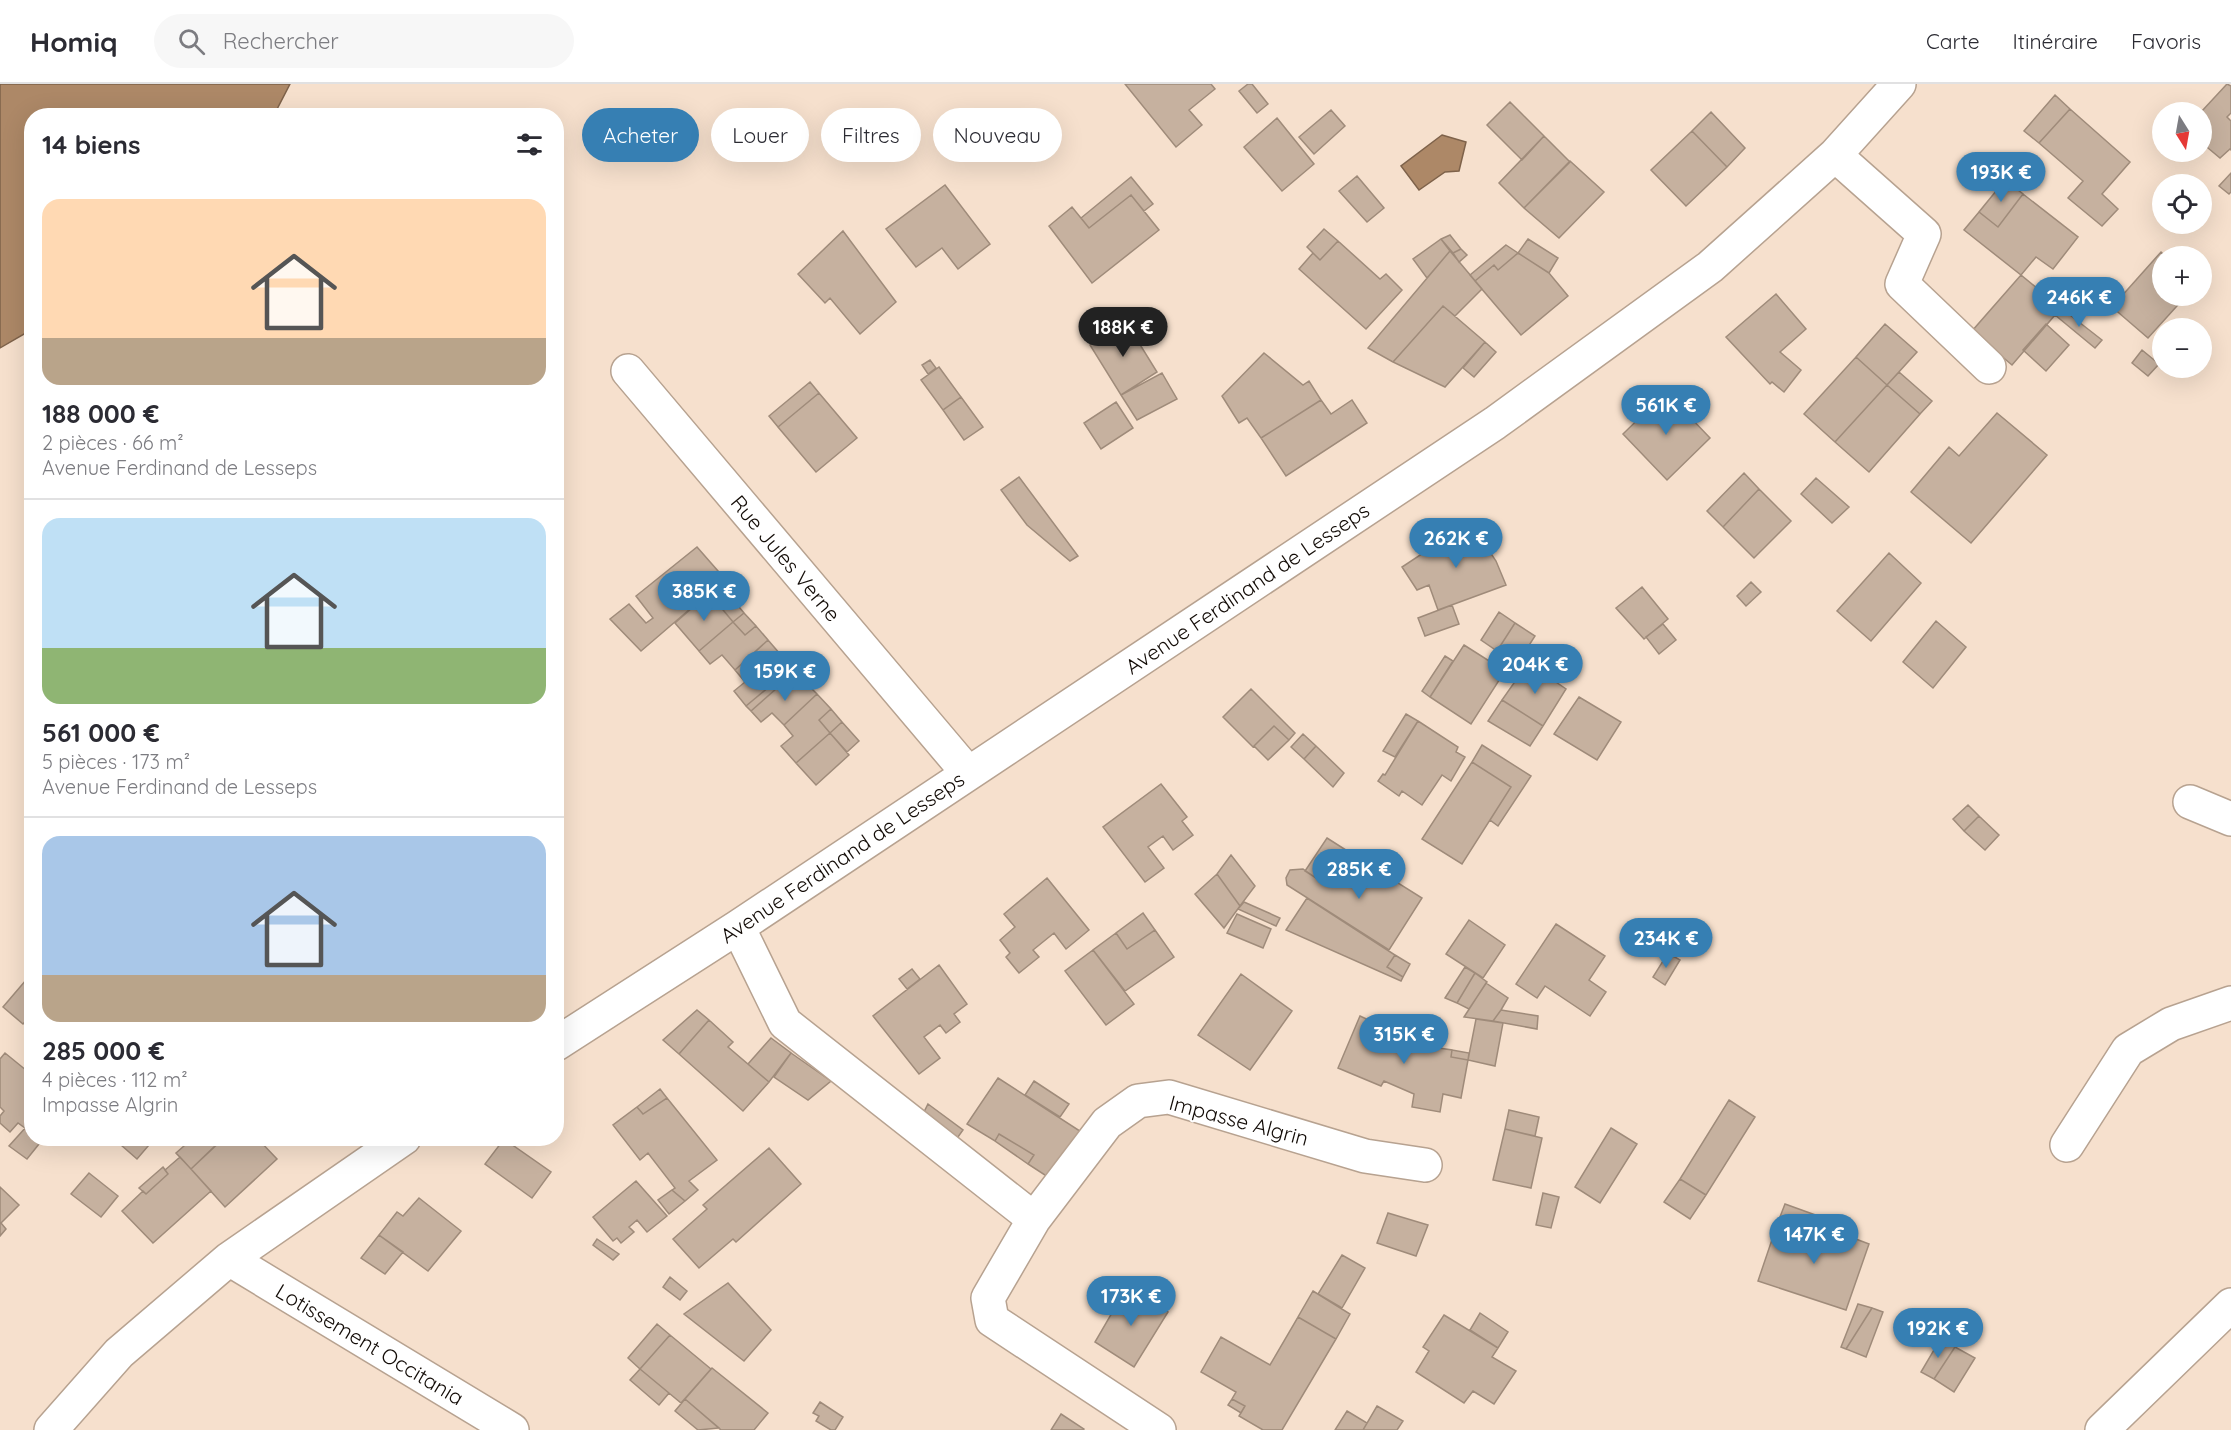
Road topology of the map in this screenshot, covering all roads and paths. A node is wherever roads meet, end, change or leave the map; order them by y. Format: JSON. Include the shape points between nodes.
{"nodes":[{"id":1,"x":1899,"y":84,"type":"edge"},
{"id":2,"x":1835,"y":155,"type":"junction"},
{"id":3,"x":1989,"y":367,"type":"dead end"},
{"id":4,"x":628,"y":371,"type":"dead end"},
{"id":5,"x":968,"y":773,"type":"junction"},
{"id":6,"x":2190,"y":802,"type":"dead end"},
{"id":7,"x":2231,"y":819,"type":"edge"},
{"id":8,"x":738,"y":927,"type":"junction"},
{"id":9,"x":2231,"y":1003,"type":"edge"},
{"id":10,"x":564,"y":1039,"type":"edge"},
{"id":11,"x":2067,"y":1145,"type":"dead end"},
{"id":12,"x":392,"y":1146,"type":"edge"},
{"id":13,"x":1425,"y":1165,"type":"dead end"},
{"id":14,"x":1034,"y":1219,"type":"junction"},
{"id":15,"x":229,"y":1259,"type":"junction"},
{"id":16,"x":2231,"y":1305,"type":"edge"},
{"id":17,"x":51,"y":1430,"type":"edge"},
{"id":18,"x":512,"y":1430,"type":"edge"},
{"id":19,"x":1159,"y":1430,"type":"edge"},
{"id":20,"x":2102,"y":1430,"type":"edge"}],
"edges":[{"from":1,"to":2,"type":"street","name":"Avenue Ferdinand de Lesseps"},
{"from":2,"to":3,"type":"street","via":[[1924,234],[1902,284]]},
{"from":2,"to":5,"type":"street","name":"Avenue Ferdinand de Lesseps","via":[[1710,267],[1496,423]]},
{"from":4,"to":5,"type":"street","name":"Rue Jules Verne"},
{"from":5,"to":8,"type":"street","name":"Avenue Ferdinand de Lesseps"},
{"from":6,"to":7,"type":"street"},
{"from":8,"to":10,"type":"street","name":"Avenue Ferdinand de Lesseps"},
{"from":8,"to":14,"type":"street","via":[[785,1023]]},
{"from":9,"to":11,"type":"street","via":[[2171,1024],[2128,1050]]},
{"from":12,"to":15,"type":"street"},
{"from":13,"to":14,"type":"street","name":"Impasse Algrin","via":[[1365,1156],[1169,1097],[1138,1101],[1107,1124]]},
{"from":14,"to":19,"type":"street","name":"Impasse Algrin","via":[[988,1298],[992,1320]]},
{"from":15,"to":17,"type":"street","via":[[118,1353]]},
{"from":15,"to":18,"type":"street","name":"Lotissement Occitania"},
{"from":16,"to":20,"type":"street"}]}
